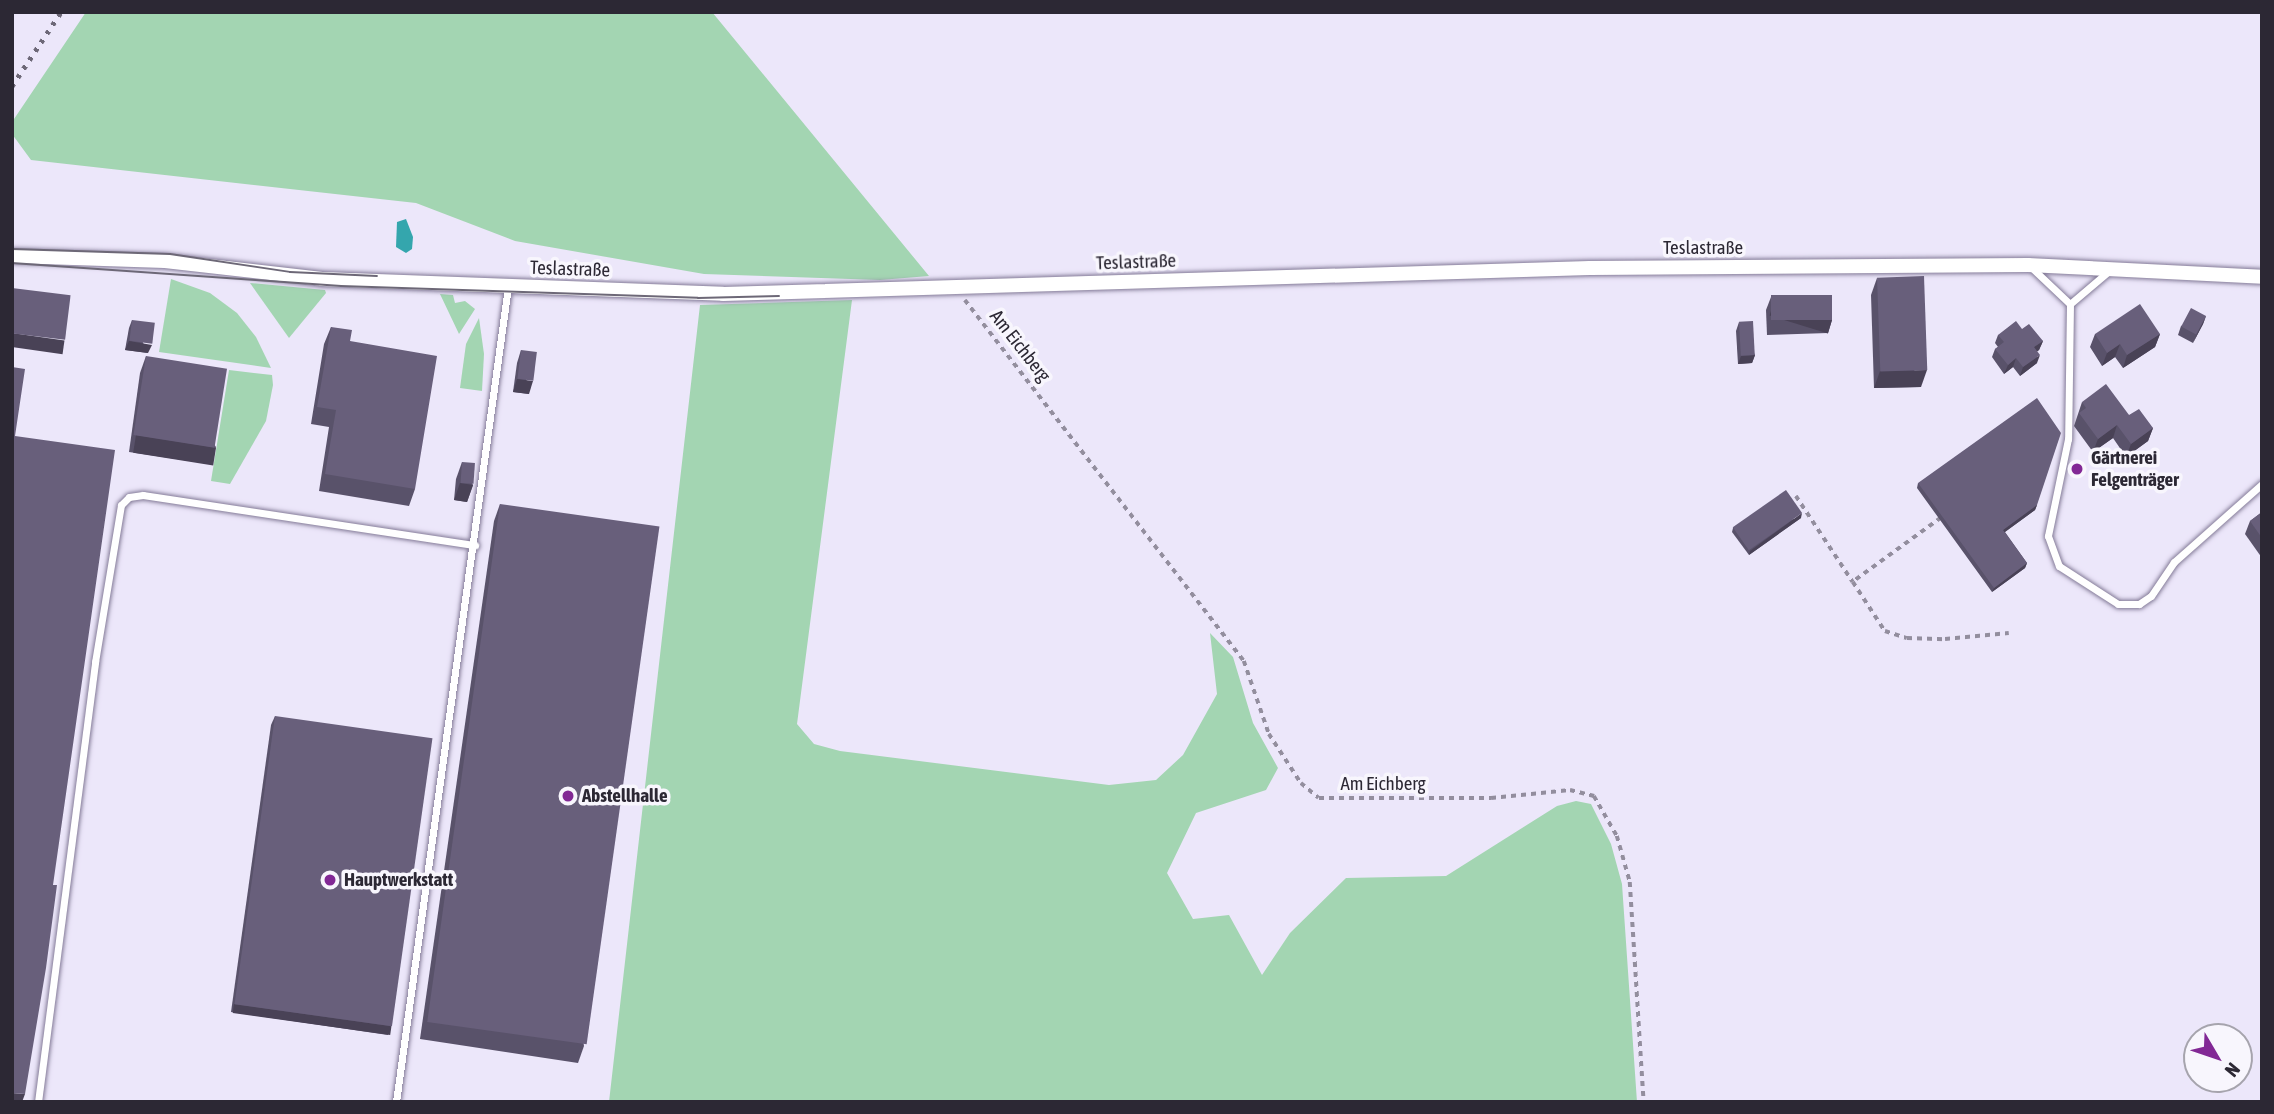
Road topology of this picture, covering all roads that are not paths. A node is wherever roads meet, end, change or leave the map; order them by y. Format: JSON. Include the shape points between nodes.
{"nodes":[{"id":1,"x":12,"y":256,"type":"edge"},
{"id":2,"x":2028,"y":264,"type":"junction"},
{"id":3,"x":2112,"y":267,"type":"junction"},
{"id":4,"x":2262,"y":277,"type":"edge"},
{"id":5,"x":508,"y":286,"type":"junction"},
{"id":6,"x":2070,"y":304,"type":"junction"},
{"id":7,"x":2262,"y":484,"type":"edge"},
{"id":8,"x":475,"y":545,"type":"junction"},
{"id":9,"x":38,"y":1102,"type":"edge"},
{"id":10,"x":396,"y":1102,"type":"edge"}],
"edges":[{"from":1,"to":5,"type":"street","name":"Teslastraße","via":[[165,261],[323,279]]},
{"from":2,"to":3,"type":"street","name":"Teslastraße"},
{"from":2,"to":5,"type":"street","name":"Teslastraße","via":[[1590,268],[723,294]]},
{"from":2,"to":6,"type":"lane"},
{"from":3,"to":4,"type":"street","name":"Teslastraße"},
{"from":3,"to":6,"type":"lane"},
{"from":5,"to":8,"type":"lane"},
{"from":6,"to":7,"type":"lane","via":[[2068,439],[2048,536],[2059,566],[2118,604],[2139,604],[2151,596],[2174,562]]},
{"from":8,"to":9,"type":"lane","via":[[143,495],[125,500],[117,515]]},
{"from":8,"to":10,"type":"lane"}]}
